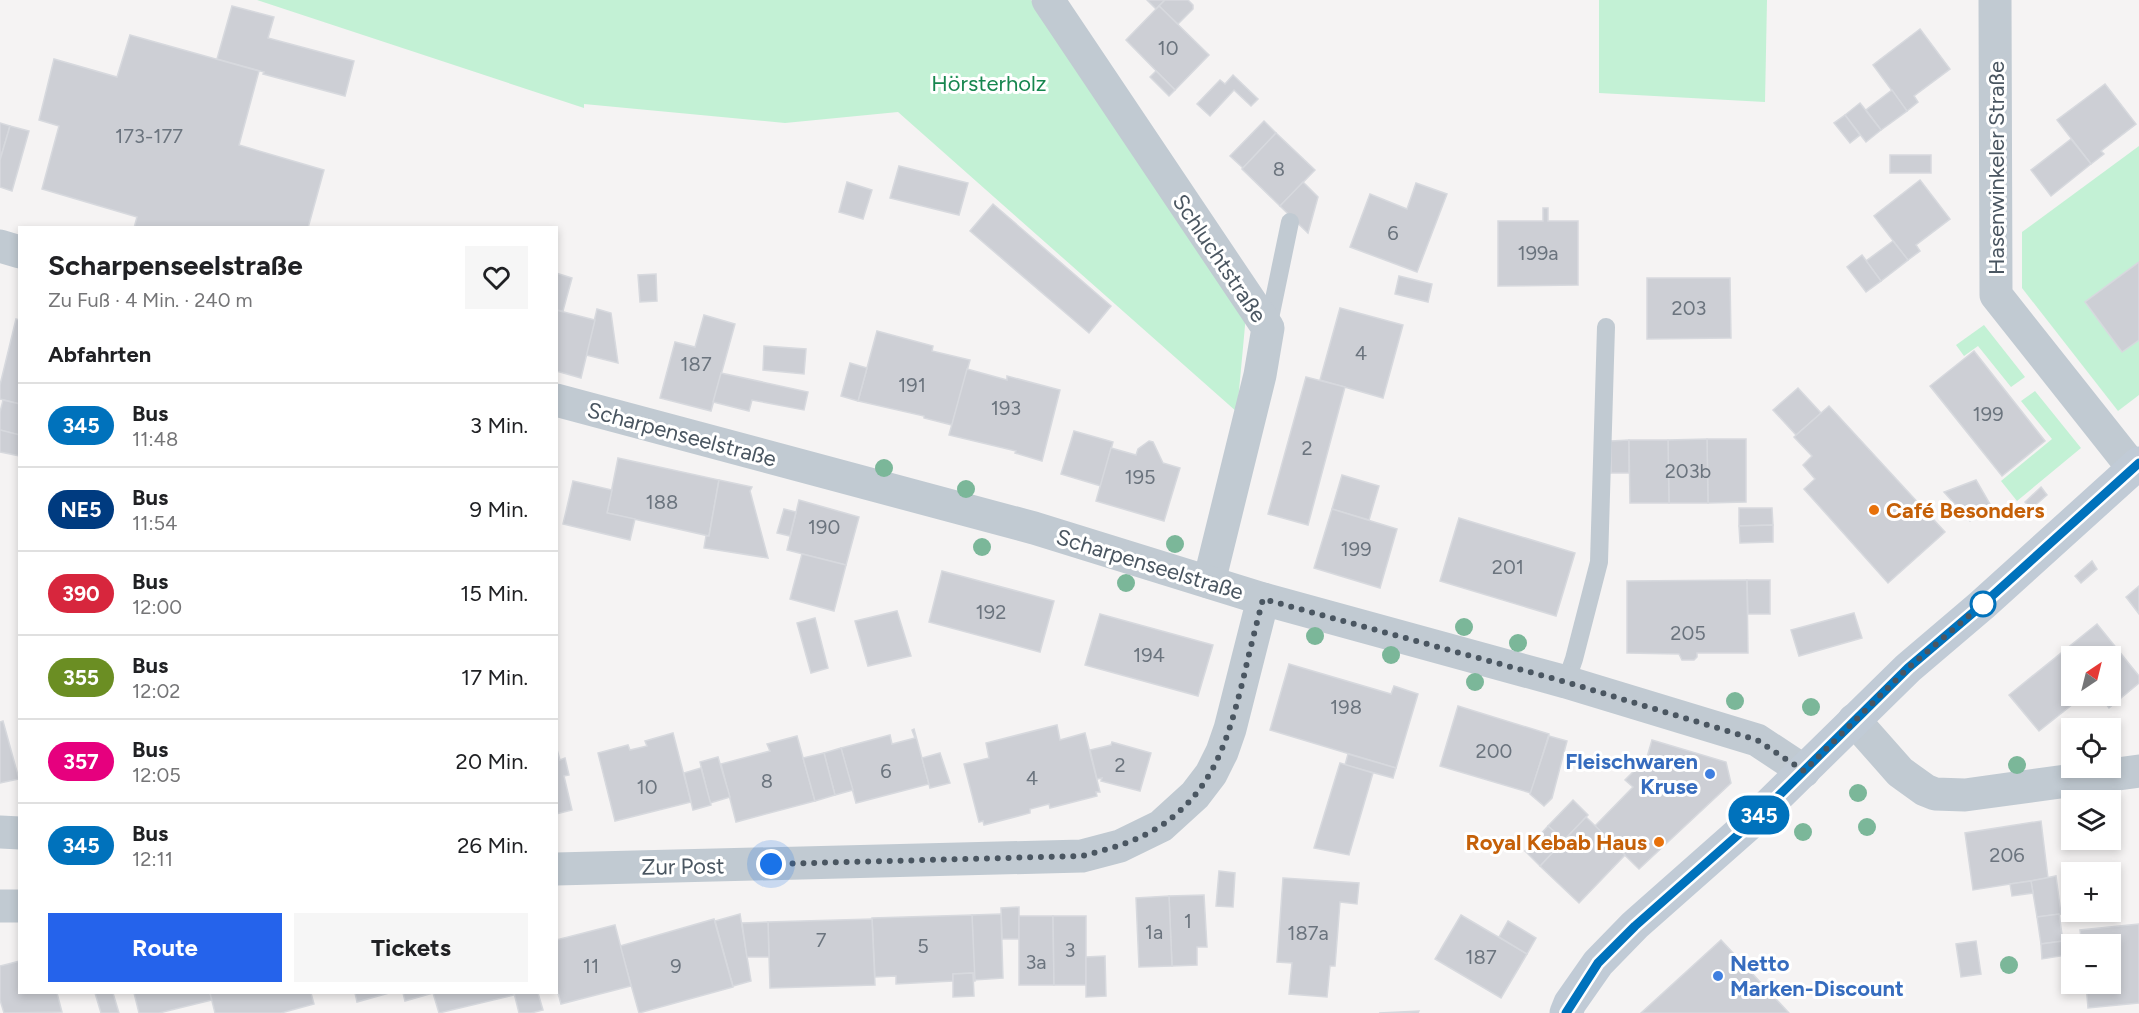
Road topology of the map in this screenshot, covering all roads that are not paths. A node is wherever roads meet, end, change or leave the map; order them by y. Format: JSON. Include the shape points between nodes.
{"nodes":[{"id":1,"x":1048,"y":0,"type":"edge"},
{"id":2,"x":1995,"y":0,"type":"edge"},
{"id":3,"x":1290,"y":222,"type":"dead end"},
{"id":4,"x":0,"y":246,"type":"edge"},
{"id":5,"x":18,"y":251,"type":"edge"},
{"id":6,"x":1606,"y":327,"type":"dead end"},
{"id":7,"x":1268,"y":328,"type":"junction"},
{"id":8,"x":558,"y":401,"type":"edge"},
{"id":9,"x":2136,"y":466,"type":"edge"},
{"id":10,"x":1209,"y":582,"type":"junction"},
{"id":11,"x":1263,"y":599,"type":"junction"},
{"id":12,"x":1566,"y":682,"type":"junction"},
{"id":13,"x":1854,"y":720,"type":"junction"},
{"id":14,"x":1804,"y":771,"type":"junction"},
{"id":15,"x":2139,"y":771,"type":"edge"},
{"id":16,"x":0,"y":832,"type":"edge"},
{"id":17,"x":18,"y":834,"type":"edge"},
{"id":18,"x":558,"y":869,"type":"edge"},
{"id":19,"x":0,"y":906,"type":"edge"},
{"id":20,"x":18,"y":906,"type":"edge"},
{"id":21,"x":1566,"y":1013,"type":"edge"}],
"edges":[{"from":1,"to":7,"type":"street","name":"Schluchtstraße"},
{"from":2,"to":9,"type":"street","name":"Hasenwinkeler Straße","via":[[1996,295]]},
{"from":3,"to":7,"type":"lane"},
{"from":4,"to":5,"type":"street"},
{"from":6,"to":12,"type":"lane","via":[[1599,562]]},
{"from":7,"to":10,"type":"street","name":"Schluchtstraße"},
{"from":8,"to":10,"type":"street","name":"Scharpenseelstraße","via":[[1034,528]]},
{"from":9,"to":13,"type":"street","name":"Hasenwinkeler Straße"},
{"from":10,"to":11,"type":"street","name":"Scharpenseelstraße"},
{"from":11,"to":12,"type":"street","name":"Scharpenseelstraße"},
{"from":11,"to":18,"type":"street","name":"Zur Post","via":[[1230,729],[1211,774],[1195,795],[1161,826],[1120,846],[1082,856]]},
{"from":12,"to":14,"type":"street","name":"Scharpenseelstraße","via":[[1757,740]]},
{"from":13,"to":14,"type":"street","name":"Hasenwinkeler Straße"},
{"from":13,"to":15,"type":"street","via":[[1900,772],[1935,794],[1965,795]]},
{"from":14,"to":21,"type":"street","name":"Hasenwinkeler Straße","via":[[1598,963]]},
{"from":16,"to":17,"type":"street"},
{"from":19,"to":20,"type":"street"}]}
